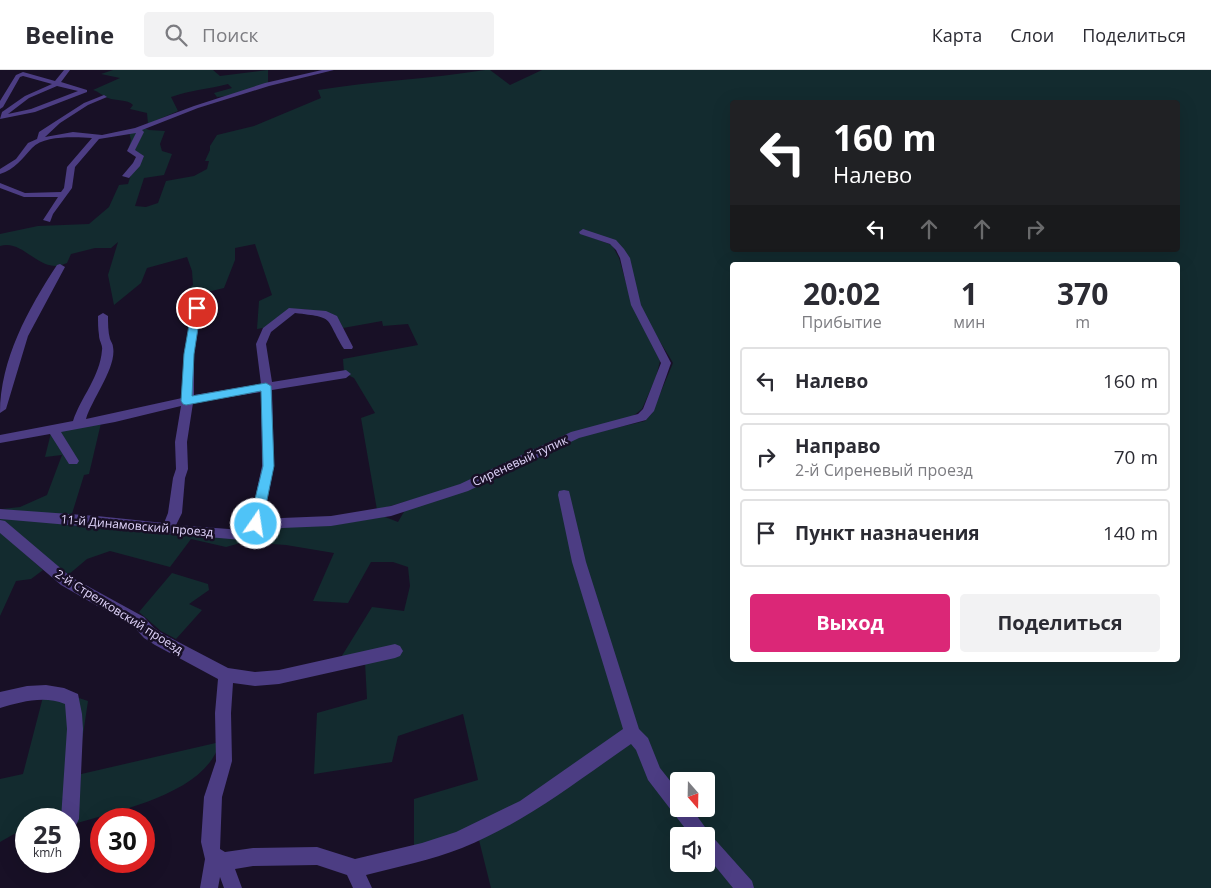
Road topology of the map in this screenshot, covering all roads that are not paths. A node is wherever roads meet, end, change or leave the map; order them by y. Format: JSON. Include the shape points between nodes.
{"nodes":[{"id":1,"x":67,"y":70,"type":"edge"},
{"id":2,"x":331,"y":70,"type":"edge"},
{"id":3,"x":57,"y":83,"type":"junction"},
{"id":4,"x":104,"y":97,"type":"dead end"},
{"id":5,"x":0,"y":107,"type":"edge"},
{"id":6,"x":0,"y":116,"type":"edge"},
{"id":7,"x":137,"y":130,"type":"junction"},
{"id":8,"x":97,"y":137,"type":"junction"},
{"id":9,"x":40,"y":140,"type":"junction"},
{"id":10,"x":0,"y":172,"type":"edge"},
{"id":11,"x":126,"y":176,"type":"dead end"},
{"id":12,"x":0,"y":186,"type":"edge"},
{"id":13,"x":64,"y":194,"type":"junction"},
{"id":14,"x":47,"y":220,"type":"dead end"},
{"id":15,"x":583,"y":232,"type":"dead end"},
{"id":16,"x":60,"y":267,"type":"dead end"},
{"id":17,"x":197,"y":308,"type":"dead end"},
{"id":18,"x":103,"y":316,"type":"dead end"},
{"id":19,"x":348,"y":347,"type":"dead end"},
{"id":20,"x":346,"y":374,"type":"dead end"},
{"id":21,"x":266,"y":386,"type":"junction"},
{"id":22,"x":186,"y":401,"type":"junction"},
{"id":23,"x":0,"y":409,"type":"edge"},
{"id":24,"x":78,"y":425,"type":"junction"},
{"id":25,"x":55,"y":430,"type":"junction"},
{"id":26,"x":0,"y":440,"type":"edge"},
{"id":27,"x":73,"y":461,"type":"dead end"},
{"id":28,"x":564,"y":495,"type":"dead end"},
{"id":29,"x":391,"y":511,"type":"joint"},
{"id":30,"x":0,"y":514,"type":"edge"},
{"id":31,"x":0,"y":525,"type":"edge"},
{"id":32,"x":168,"y":528,"type":"junction"},
{"id":33,"x":255,"y":530,"type":"junction"},
{"id":34,"x":395,"y":652,"type":"dead end"},
{"id":35,"x":226,"y":675,"type":"junction"},
{"id":36,"x":0,"y":700,"type":"edge"},
{"id":37,"x":632,"y":733,"type":"junction"},
{"id":38,"x":670,"y":794,"type":"edge"},
{"id":39,"x":70,"y":808,"type":"edge"},
{"id":40,"x":715,"y":852,"type":"edge"},
{"id":41,"x":219,"y":859,"type":"junction"},
{"id":42,"x":355,"y":868,"type":"junction"},
{"id":43,"x":209,"y":888,"type":"edge"},
{"id":44,"x":233,"y":888,"type":"edge"},
{"id":45,"x":363,"y":888,"type":"edge"},
{"id":46,"x":745,"y":888,"type":"edge"}],
"edges":[{"from":1,"to":3,"type":"street"},
{"from":2,"to":7,"type":"street","via":[[246,91]]},
{"from":3,"to":5,"type":"street","via":[[26,73],[18,76]]},
{"from":3,"to":6,"type":"street","via":[[27,97]]},
{"from":3,"to":6,"type":"street","via":[[85,91],[34,111]]},
{"from":4,"to":9,"type":"street","via":[[83,105],[42,134]]},
{"from":7,"to":8,"type":"street"},
{"from":7,"to":11,"type":"street","via":[[139,136],[131,151],[140,156]]},
{"from":8,"to":9,"type":"street","via":[[73,134]]},
{"from":8,"to":13,"type":"street","via":[[71,167]]},
{"from":9,"to":10,"type":"street","via":[[19,161]]},
{"from":12,"to":13,"type":"street","via":[[24,195]]},
{"from":13,"to":14,"type":"street"},
{"from":15,"to":29,"type":"street","name":"Сиреневый тупик","via":[[613,242],[620,249],[636,305],[666,363],[648,411],[636,418],[576,435],[464,488]]},
{"from":16,"to":23,"type":"street","via":[[27,326]]},
{"from":17,"to":22,"type":"street","via":[[189,354]]},
{"from":18,"to":24,"type":"street","via":[[103,332],[108,347],[106,361]]},
{"from":19,"to":21,"type":"street","via":[[333,318],[326,314],[293,310],[267,330],[261,344]]},
{"from":20,"to":21,"type":"street"},
{"from":21,"to":22,"type":"street"},
{"from":21,"to":33,"type":"street","via":[[268,466]]},
{"from":22,"to":24,"type":"street"},
{"from":22,"to":32,"type":"street","via":[[181,442],[182,469],[175,513]]},
{"from":24,"to":25,"type":"street"},
{"from":25,"to":26,"type":"street"},
{"from":25,"to":27,"type":"street"},
{"from":28,"to":37,"type":"street","via":[[578,562]]},
{"from":29,"to":33,"type":"street","name":"11-й Динамовский проезд","via":[[331,521],[282,523]]},
{"from":30,"to":32,"type":"street","name":"11-й Динамовский проезд"},
{"from":31,"to":35,"type":"street","name":"2-й Стрелковский проезд","via":[[66,581],[139,622],[160,640]]},
{"from":32,"to":33,"type":"street","name":"11-й Динамовский проезд","via":[[229,535]]},
{"from":34,"to":35,"type":"street","name":"2-й Стрелковский проезд","via":[[279,677],[256,679]]},
{"from":35,"to":41,"type":"street","via":[[225,748],[213,797],[210,842],[212,854]]},
{"from":36,"to":39,"type":"street","via":[[55,692],[72,699],[75,752]]},
{"from":37,"to":38,"type":"street","via":[[642,744],[654,774]]},
{"from":37,"to":42,"type":"street","via":[[526,807],[459,840]]},
{"from":40,"to":46,"type":"street"},
{"from":41,"to":42,"type":"street","via":[[317,856]]},
{"from":41,"to":43,"type":"street","via":[[212,864]]},
{"from":41,"to":44,"type":"street"},
{"from":42,"to":45,"type":"street"}]}
